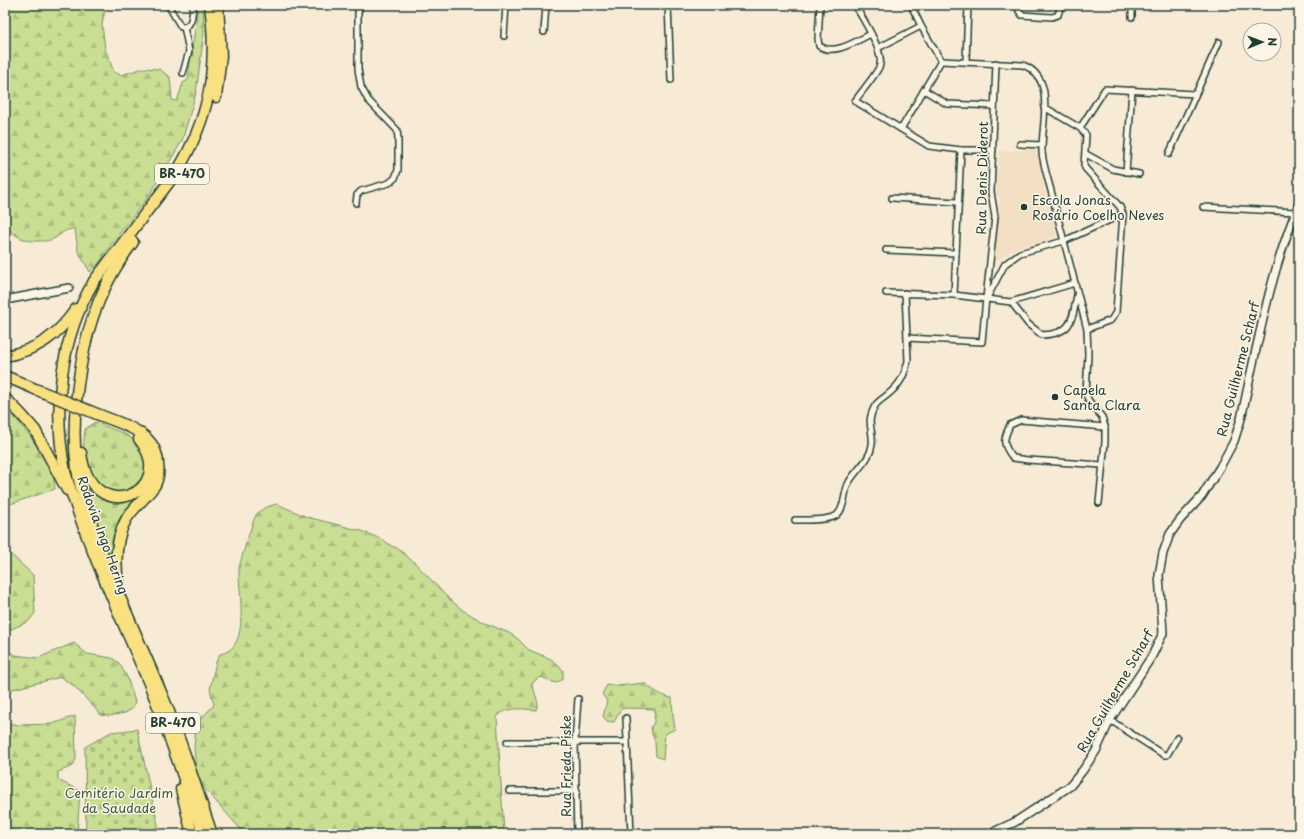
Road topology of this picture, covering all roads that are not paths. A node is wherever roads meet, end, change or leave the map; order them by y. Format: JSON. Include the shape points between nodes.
{"nodes":[{"id":1,"x":168,"y":5,"type":"edge"},
{"id":2,"x":193,"y":5,"type":"edge"},
{"id":3,"x":210,"y":5,"type":"edge"},
{"id":4,"x":218,"y":5,"type":"edge"},
{"id":5,"x":223,"y":5,"type":"edge"},
{"id":6,"x":360,"y":5,"type":"edge"},
{"id":7,"x":506,"y":5,"type":"edge"},
{"id":8,"x":546,"y":5,"type":"edge"},
{"id":9,"x":668,"y":5,"type":"edge"},
{"id":10,"x":820,"y":5,"type":"edge"},
{"id":11,"x":855,"y":5,"type":"edge"},
{"id":12,"x":911,"y":5,"type":"edge"},
{"id":13,"x":968,"y":5,"type":"edge"},
{"id":14,"x":1017,"y":5,"type":"edge"},
{"id":15,"x":1061,"y":5,"type":"edge"},
{"id":16,"x":1132,"y":5,"type":"edge"},
{"id":17,"x":1132,"y":17,"type":"dead end"},
{"id":18,"x":921,"y":26,"type":"junction"},
{"id":19,"x":184,"y":27,"type":"junction"},
{"id":20,"x":544,"y":32,"type":"dead end"},
{"id":21,"x":870,"y":34,"type":"junction"},
{"id":22,"x":504,"y":36,"type":"dead end"},
{"id":23,"x":1220,"y":42,"type":"dead end"},
{"id":24,"x":878,"y":48,"type":"junction"},
{"id":25,"x":221,"y":56,"type":"junction"},
{"id":26,"x":941,"y":61,"type":"junction"},
{"id":27,"x":966,"y":61,"type":"junction"},
{"id":28,"x":996,"y":63,"type":"junction"},
{"id":29,"x":183,"y":73,"type":"dead end"},
{"id":30,"x":671,"y":80,"type":"dead end"},
{"id":31,"x":924,"y":90,"type":"junction"},
{"id":32,"x":1132,"y":90,"type":"junction"},
{"id":33,"x":1196,"y":94,"type":"junction"},
{"id":34,"x":994,"y":106,"type":"junction"},
{"id":35,"x":1044,"y":107,"type":"junction"},
{"id":36,"x":1080,"y":128,"type":"junction"},
{"id":37,"x":901,"y":129,"type":"junction"},
{"id":38,"x":1020,"y":144,"type":"dead end"},
{"id":39,"x":1042,"y":145,"type":"junction"},
{"id":40,"x":961,"y":150,"type":"junction"},
{"id":41,"x":993,"y":150,"type":"junction"},
{"id":42,"x":1086,"y":154,"type":"junction"},
{"id":43,"x":1169,"y":154,"type":"dead end"},
{"id":44,"x":1126,"y":172,"type":"junction"},
{"id":45,"x":1139,"y":174,"type":"dead end"},
{"id":46,"x":892,"y":198,"type":"dead end"},
{"id":47,"x":957,"y":202,"type":"junction"},
{"id":48,"x":356,"y":203,"type":"dead end"},
{"id":49,"x":1299,"y":204,"type":"edge"},
{"id":50,"x":1203,"y":207,"type":"dead end"},
{"id":51,"x":1296,"y":212,"type":"junction"},
{"id":52,"x":1123,"y":214,"type":"junction"},
{"id":53,"x":1064,"y":241,"type":"junction"},
{"id":54,"x":886,"y":250,"type":"dead end"},
{"id":55,"x":956,"y":253,"type":"junction"},
{"id":56,"x":1075,"y":283,"type":"junction"},
{"id":57,"x":69,"y":288,"type":"dead end"},
{"id":58,"x":886,"y":293,"type":"dead end"},
{"id":59,"x":905,"y":293,"type":"junction"},
{"id":60,"x":1078,"y":293,"type":"junction"},
{"id":61,"x":954,"y":295,"type":"junction"},
{"id":62,"x":85,"y":297,"type":"junction"},
{"id":63,"x":986,"y":298,"type":"junction"},
{"id":64,"x":5,"y":300,"type":"edge"},
{"id":65,"x":1011,"y":302,"type":"junction"},
{"id":66,"x":1087,"y":329,"type":"junction"},
{"id":67,"x":907,"y":338,"type":"junction"},
{"id":68,"x":5,"y":356,"type":"edge"},
{"id":69,"x":5,"y":376,"type":"edge"},
{"id":70,"x":5,"y":380,"type":"edge"},
{"id":71,"x":34,"y":391,"type":"junction"},
{"id":72,"x":5,"y":398,"type":"edge"},
{"id":73,"x":74,"y":417,"type":"junction"},
{"id":74,"x":101,"y":418,"type":"junction"},
{"id":75,"x":1105,"y":427,"type":"junction"},
{"id":76,"x":1102,"y":465,"type":"junction"},
{"id":77,"x":1099,"y":503,"type":"dead end"},
{"id":78,"x":78,"y":510,"type":"junction"},
{"id":79,"x":794,"y":520,"type":"dead end"},
{"id":80,"x":127,"y":614,"type":"junction"},
{"id":81,"x":578,"y":699,"type":"dead end"},
{"id":82,"x":626,"y":718,"type":"dead end"},
{"id":83,"x":1110,"y":720,"type":"junction"},
{"id":84,"x":1177,"y":738,"type":"dead end"},
{"id":85,"x":507,"y":742,"type":"dead end"},
{"id":86,"x":627,"y":742,"type":"junction"},
{"id":87,"x":575,"y":743,"type":"junction"},
{"id":88,"x":175,"y":754,"type":"junction"},
{"id":89,"x":510,"y":791,"type":"dead end"},
{"id":90,"x":577,"y":791,"type":"junction"},
{"id":91,"x":192,"y":834,"type":"edge"},
{"id":92,"x":204,"y":834,"type":"edge"},
{"id":93,"x":212,"y":834,"type":"edge"},
{"id":94,"x":578,"y":834,"type":"edge"},
{"id":95,"x":631,"y":834,"type":"edge"},
{"id":96,"x":989,"y":834,"type":"edge"}],
"edges":[{"from":1,"to":19,"type":"street","via":[[181,27]]},
{"from":2,"to":19,"type":"street","via":[[192,20]]},
{"from":3,"to":62,"type":"highway","name":"Rodovia Ingo Hering","number":"BR-470","via":[[213,61],[208,100],[198,130],[176,173],[94,281]]},
{"from":4,"to":25,"type":"highway","name":"Rodovia Ingo Hering","number":"BR-470"},
{"from":5,"to":25,"type":"highway"},
{"from":6,"to":48,"type":"street","via":[[358,69],[362,87],[368,100],[397,130],[398,170],[395,178],[389,183],[361,191],[357,195]]},
{"from":7,"to":22,"type":"street"},
{"from":8,"to":20,"type":"street"},
{"from":9,"to":30,"type":"street"},
{"from":10,"to":21,"type":"street","via":[[819,46],[838,49]]},
{"from":11,"to":21,"type":"street"},
{"from":12,"to":18,"type":"street"},
{"from":13,"to":27,"type":"street"},
{"from":14,"to":15,"type":"street","via":[[1022,15],[1052,17],[1058,15]]},
{"from":16,"to":17,"type":"street"},
{"from":18,"to":24,"type":"street"},
{"from":18,"to":26,"type":"street"},
{"from":19,"to":29,"type":"street","via":[[189,51]]},
{"from":21,"to":24,"type":"street"},
{"from":23,"to":33,"type":"street"},
{"from":24,"to":37,"type":"street","via":[[880,67],[855,101]]},
{"from":25,"to":73,"type":"highway","name":"Rodovia Ingo Hering","number":"BR-470","via":[[216,95],[188,165],[120,260],[100,296],[84,350]]},
{"from":26,"to":27,"type":"street"},
{"from":26,"to":31,"type":"street"},
{"from":27,"to":28,"type":"street"},
{"from":28,"to":34,"type":"street","name":"Rua Denis Diderot"},
{"from":28,"to":35,"type":"street","via":[[1023,65],[1035,72],[1043,84]]},
{"from":31,"to":34,"type":"street","via":[[947,104]]},
{"from":31,"to":37,"type":"street"},
{"from":32,"to":33,"type":"street"},
{"from":32,"to":36,"type":"street","via":[[1105,89]]},
{"from":32,"to":44,"type":"street"},
{"from":33,"to":43,"type":"street"},
{"from":34,"to":41,"type":"street","name":"Rua Denis Diderot"},
{"from":35,"to":36,"type":"street"},
{"from":35,"to":39,"type":"street"},
{"from":36,"to":42,"type":"street","via":[[1086,135]]},
{"from":37,"to":40,"type":"street","via":[[929,146]]},
{"from":38,"to":39,"type":"street"},
{"from":39,"to":53,"type":"street"},
{"from":40,"to":41,"type":"street"},
{"from":40,"to":47,"type":"street"},
{"from":41,"to":63,"type":"street","name":"Rua Denis Diderot","via":[[991,192],[995,217]]},
{"from":42,"to":44,"type":"street","via":[[1113,170]]},
{"from":42,"to":52,"type":"street","via":[[1085,168],[1120,207]]},
{"from":44,"to":45,"type":"street"},
{"from":46,"to":47,"type":"street"},
{"from":47,"to":55,"type":"street"},
{"from":49,"to":51,"type":"street","name":"Rua Guilherme Scharf"},
{"from":50,"to":51,"type":"street"},
{"from":51,"to":83,"type":"street","name":"Rua Guilherme Scharf","via":[[1274,274],[1234,441],[1202,496],[1170,534],[1159,575],[1163,633],[1152,656]]},
{"from":52,"to":53,"type":"street"},
{"from":52,"to":66,"type":"street","via":[[1116,312],[1111,320]]},
{"from":53,"to":56,"type":"street"},
{"from":53,"to":63,"type":"street","via":[[1020,253],[1006,264]]},
{"from":54,"to":55,"type":"street"},
{"from":55,"to":61,"type":"street"},
{"from":56,"to":60,"type":"street"},
{"from":56,"to":65,"type":"street"},
{"from":57,"to":64,"type":"street"},
{"from":58,"to":59,"type":"street"},
{"from":59,"to":61,"type":"street"},
{"from":59,"to":67,"type":"street"},
{"from":60,"to":65,"type":"street","via":[[1072,319],[1063,331],[1054,335],[1042,335],[1028,324]]},
{"from":60,"to":66,"type":"street"},
{"from":61,"to":63,"type":"street"},
{"from":62,"to":68,"type":"highway","via":[[61,328],[48,339],[33,348]]},
{"from":62,"to":78,"type":"highway","name":"Rodovia Ingo Hering","number":"BR-470","via":[[77,314],[65,356],[59,414],[65,470]]},
{"from":63,"to":65,"type":"street"},
{"from":63,"to":67,"type":"street","name":"Rua Denis Diderot","via":[[982,342]]},
{"from":66,"to":75,"type":"street","via":[[1086,395],[1088,402],[1102,417]]},
{"from":67,"to":79,"type":"street","via":[[908,361],[905,371],[899,385],[876,405],[869,420],[872,443],[870,452],[848,485],[841,510],[836,516],[822,519]]},
{"from":69,"to":71,"type":"highway"},
{"from":70,"to":71,"type":"highway"},
{"from":71,"to":74,"type":"highway","bridge":true},
{"from":72,"to":78,"type":"highway","via":[[35,430]]},
{"from":73,"to":74,"type":"highway","via":[[88,478],[95,488],[113,497],[132,494],[143,486],[149,475],[149,454],[140,439],[128,430]]},
{"from":73,"to":80,"type":"highway","name":"Rodovia Ingo Hering","number":"BR-470","via":[[77,468],[83,496],[103,557]]},
{"from":74,"to":80,"type":"highway","via":[[143,434],[156,452],[158,462],[156,483],[128,518],[118,543],[115,563]]},
{"from":75,"to":76,"type":"street"},
{"from":75,"to":76,"type":"street","via":[[1021,420],[1010,425],[1004,442],[1013,458]]},
{"from":76,"to":77,"type":"street"},
{"from":78,"to":88,"type":"highway","name":"Rodovia Ingo Hering","number":"BR-470"},
{"from":80,"to":93,"type":"highway","name":"Rodovia Ingo Hering","number":"BR-470","via":[[169,711]]},
{"from":81,"to":87,"type":"street","name":"Rua Frieda Piske"},
{"from":82,"to":86,"type":"street"},
{"from":83,"to":84,"type":"street","via":[[1164,756]]},
{"from":83,"to":96,"type":"street","name":"Rua Guilherme Scharf","via":[[1096,751],[1070,786],[1020,819]]},
{"from":85,"to":87,"type":"street"},
{"from":86,"to":87,"type":"street"},
{"from":86,"to":95,"type":"street"},
{"from":87,"to":90,"type":"street","name":"Rua Frieda Piske"},
{"from":88,"to":91,"type":"highway"},
{"from":88,"to":92,"type":"highway","name":"Rodovia Ingo Hering","number":"BR-470"},
{"from":89,"to":90,"type":"street"},
{"from":90,"to":94,"type":"street","name":"Rua Frieda Piske"}]}
